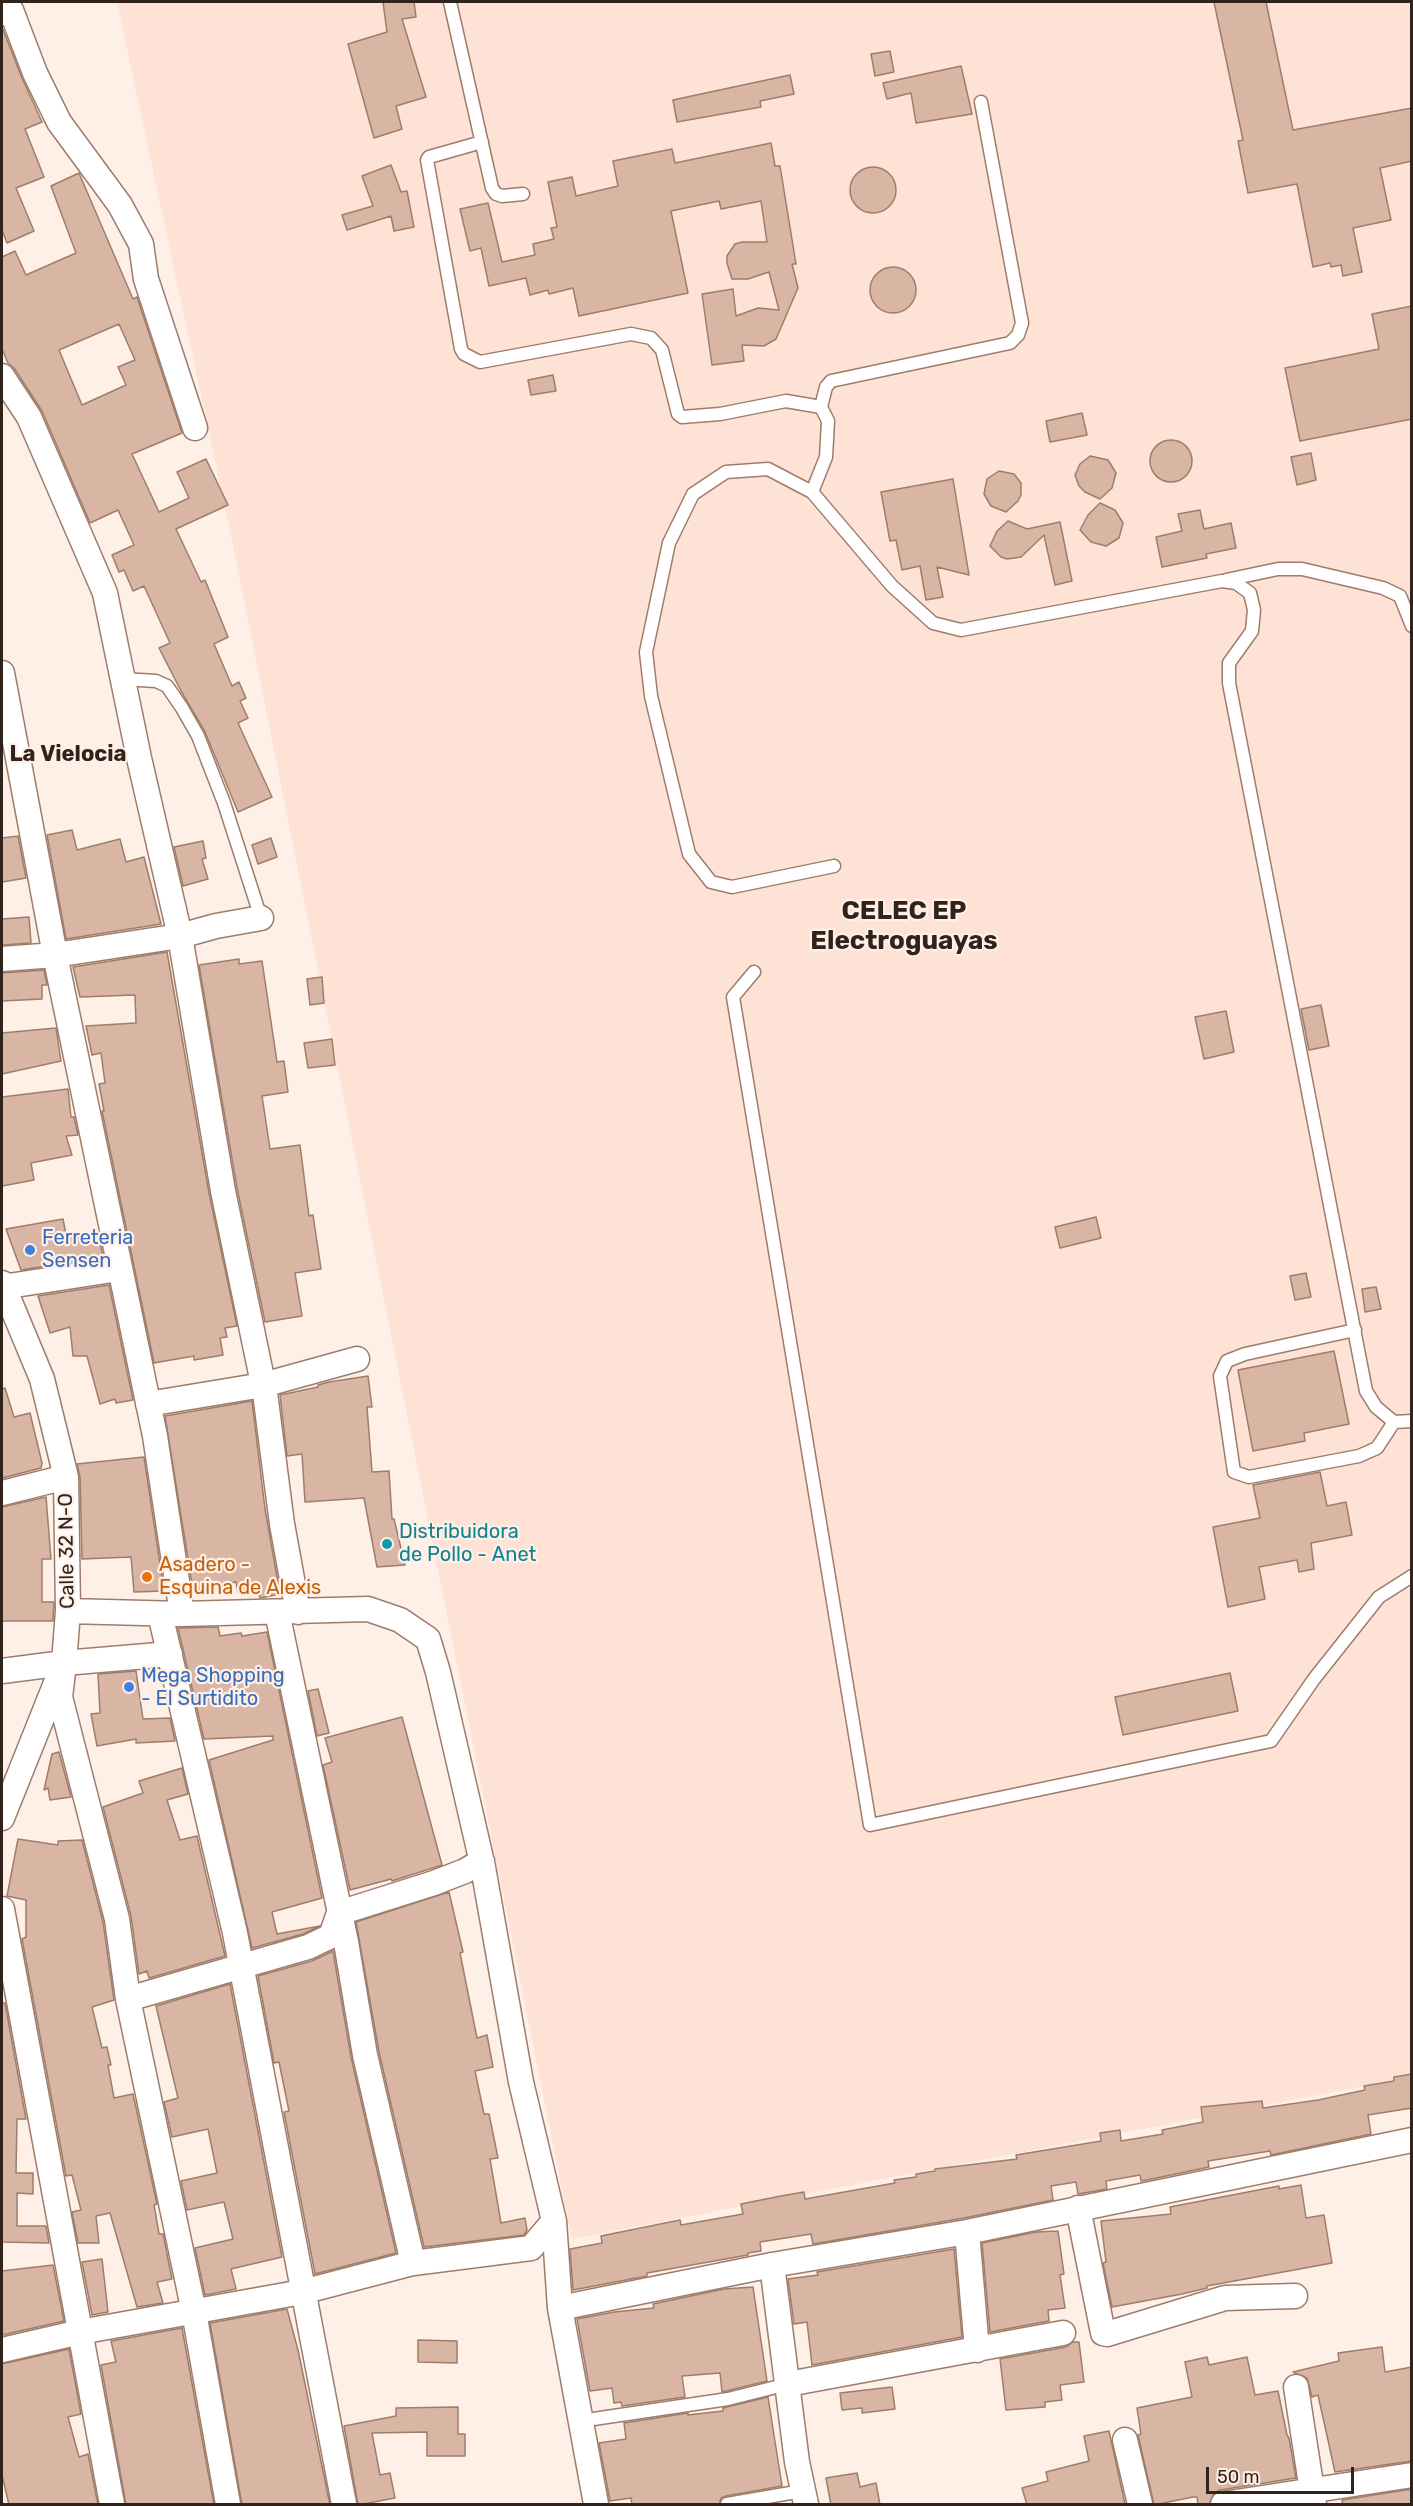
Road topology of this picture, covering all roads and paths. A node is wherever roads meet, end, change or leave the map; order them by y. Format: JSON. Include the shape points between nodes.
{"nodes":[{"id":1,"x":450,"y":2,"type":"edge"},
{"id":2,"x":2,"y":13,"type":"edge"},
{"id":3,"x":981,"y":102,"type":"dead end"},
{"id":4,"x":482,"y":142,"type":"junction"},
{"id":5,"x":523,"y":194,"type":"dead end"},
{"id":6,"x":2,"y":376,"type":"edge"},
{"id":7,"x":821,"y":407,"type":"junction"},
{"id":8,"x":195,"y":428,"type":"dead end"},
{"id":9,"x":812,"y":492,"type":"junction"},
{"id":10,"x":1222,"y":581,"type":"junction"},
{"id":11,"x":1412,"y":626,"type":"edge"},
{"id":12,"x":2,"y":673,"type":"edge"},
{"id":13,"x":123,"y":679,"type":"junction"},
{"id":14,"x":834,"y":866,"type":"dead end"},
{"id":15,"x":261,"y":918,"type":"joint"},
{"id":16,"x":180,"y":936,"type":"junction"},
{"id":17,"x":55,"y":955,"type":"junction"},
{"id":18,"x":2,"y":959,"type":"edge"},
{"id":19,"x":754,"y":972,"type":"dead end"},
{"id":20,"x":119,"y":1269,"type":"junction"},
{"id":21,"x":2,"y":1285,"type":"edge"},
{"id":22,"x":1355,"y":1330,"type":"junction"},
{"id":23,"x":357,"y":1359,"type":"dead end"},
{"id":24,"x":263,"y":1385,"type":"junction"},
{"id":25,"x":148,"y":1404,"type":"junction"},
{"id":26,"x":1412,"y":1421,"type":"edge"},
{"id":27,"x":1394,"y":1422,"type":"junction"},
{"id":28,"x":66,"y":1478,"type":"junction"},
{"id":29,"x":2,"y":1493,"type":"edge"},
{"id":30,"x":1412,"y":1576,"type":"edge"},
{"id":31,"x":68,"y":1611,"type":"junction"},
{"id":32,"x":287,"y":1612,"type":"junction"},
{"id":33,"x":171,"y":1614,"type":"junction"},
{"id":34,"x":170,"y":1654,"type":"junction"},
{"id":35,"x":64,"y":1663,"type":"junction"},
{"id":36,"x":2,"y":1671,"type":"edge"},
{"id":37,"x":3,"y":1809,"type":"edge"},
{"id":38,"x":482,"y":1861,"type":"junction"},
{"id":39,"x":2,"y":1909,"type":"edge"},
{"id":40,"x":339,"y":1913,"type":"junction"},
{"id":41,"x":241,"y":1968,"type":"junction"},
{"id":42,"x":128,"y":1999,"type":"junction"},
{"id":43,"x":1412,"y":2140,"type":"edge"},
{"id":44,"x":1078,"y":2208,"type":"junction"},
{"id":45,"x":554,"y":2221,"type":"junction"},
{"id":46,"x":967,"y":2232,"type":"junction"},
{"id":47,"x":413,"y":2263,"type":"junction"},
{"id":48,"x":772,"y":2265,"type":"junction"},
{"id":49,"x":302,"y":2292,"type":"junction"},
{"id":50,"x":1295,"y":2296,"type":"dead end"},
{"id":51,"x":560,"y":2308,"type":"junction"},
{"id":52,"x":194,"y":2313,"type":"junction"},
{"id":53,"x":80,"y":2332,"type":"junction"},
{"id":54,"x":1063,"y":2333,"type":"dead end"},
{"id":55,"x":2,"y":2350,"type":"edge"},
{"id":56,"x":977,"y":2350,"type":"junction"},
{"id":57,"x":788,"y":2384,"type":"junction"},
{"id":58,"x":1296,"y":2386,"type":"dead end"},
{"id":59,"x":580,"y":2421,"type":"junction"},
{"id":60,"x":1125,"y":2440,"type":"dead end"},
{"id":61,"x":1412,"y":2475,"type":"edge"},
{"id":62,"x":804,"y":2498,"type":"edge"},
{"id":63,"x":1312,"y":2498,"type":"edge"},
{"id":64,"x":112,"y":2505,"type":"edge"},
{"id":65,"x":228,"y":2505,"type":"edge"},
{"id":66,"x":344,"y":2505,"type":"edge"},
{"id":67,"x":596,"y":2505,"type":"edge"},
{"id":68,"x":727,"y":2505,"type":"edge"},
{"id":69,"x":1140,"y":2505,"type":"edge"},
{"id":70,"x":1223,"y":2505,"type":"edge"}],
"edges":[{"from":1,"to":4,"type":"lane"},
{"from":2,"to":8,"type":"street","via":[[11,10],[35,74],[59,122],[108,188],[141,244],[146,279]]},
{"from":3,"to":7,"type":"lane","via":[[1022,323],[1017,335],[1010,343],[831,381]]},
{"from":4,"to":5,"type":"lane","via":[[496,194]]},
{"from":4,"to":7,"type":"lane","via":[[427,160],[464,354],[480,362],[641,334],[662,350],[682,417],[720,414],[786,400]]},
{"from":6,"to":13,"type":"street","via":[[29,417],[105,593]]},
{"from":7,"to":9,"type":"lane","via":[[828,421],[826,457]]},
{"from":9,"to":10,"type":"lane","via":[[892,586],[933,623],[961,630]]},
{"from":9,"to":14,"type":"lane","via":[[768,469],[726,472],[693,494],[669,543],[646,652],[651,696],[689,854],[711,882],[732,887]]},
{"from":10,"to":11,"type":"lane","via":[[1278,569],[1302,569],[1383,588],[1400,596]]},
{"from":10,"to":22,"type":"lane","via":[[1236,583],[1250,593],[1254,610],[1252,631],[1229,663],[1229,683]]},
{"from":12,"to":17,"type":"street"},
{"from":13,"to":15,"type":"lane","via":[[156,681],[167,686],[182,708],[198,736],[224,803]]},
{"from":13,"to":16,"type":"street"},
{"from":15,"to":16,"type":"street"},
{"from":16,"to":17,"type":"street"},
{"from":16,"to":24,"type":"street","via":[[223,1191]]},
{"from":17,"to":18,"type":"street"},
{"from":17,"to":20,"type":"street"},
{"from":19,"to":30,"type":"lane","via":[[733,997],[870,1825],[1271,1742],[1378,1597]]},
{"from":20,"to":21,"type":"street"},
{"from":20,"to":25,"type":"street"},
{"from":21,"to":28,"type":"street","name":"Calle 32 N-O","via":[[42,1379]]},
{"from":22,"to":27,"type":"lane","via":[[1366,1391],[1376,1407]]},
{"from":22,"to":27,"type":"lane","via":[[1227,1361],[1220,1376],[1234,1472],[1249,1477],[1359,1456],[1377,1448]]},
{"from":23,"to":24,"type":"street"},
{"from":24,"to":25,"type":"street"},
{"from":24,"to":32,"type":"street","via":[[282,1524]]},
{"from":25,"to":33,"type":"street"},
{"from":26,"to":27,"type":"lane"},
{"from":28,"to":29,"type":"street"},
{"from":28,"to":31,"type":"street","name":"Calle 32 N-O"},
{"from":31,"to":33,"type":"street"},
{"from":31,"to":35,"type":"street","name":"Calle 32 N-O"},
{"from":32,"to":33,"type":"street"},
{"from":32,"to":38,"type":"street","via":[[368,1610],[400,1620],[428,1640]]},
{"from":32,"to":40,"type":"street"},
{"from":33,"to":34,"type":"street"},
{"from":34,"to":35,"type":"street"},
{"from":34,"to":41,"type":"street"},
{"from":35,"to":36,"type":"street"},
{"from":35,"to":37,"type":"street","name":"Calle 32 N-O"},
{"from":35,"to":42,"type":"street","via":[[60,1696],[117,1918]]},
{"from":38,"to":40,"type":"street","via":[[434,1883]]},
{"from":38,"to":45,"type":"street","via":[[521,2082]]},
{"from":39,"to":53,"type":"street"},
{"from":40,"to":41,"type":"street","via":[[331,1936]]},
{"from":40,"to":47,"type":"street","via":[[365,2055]]},
{"from":41,"to":42,"type":"street"},
{"from":41,"to":49,"type":"street"},
{"from":42,"to":52,"type":"street"},
{"from":43,"to":44,"type":"street"},
{"from":44,"to":46,"type":"street"},
{"from":44,"to":50,"type":"street","via":[[1103,2333],[1225,2298]]},
{"from":45,"to":47,"type":"street","via":[[531,2248]]},
{"from":45,"to":51,"type":"street"},
{"from":46,"to":48,"type":"street"},
{"from":46,"to":56,"type":"street"},
{"from":47,"to":49,"type":"street"},
{"from":48,"to":51,"type":"street"},
{"from":48,"to":57,"type":"street"},
{"from":49,"to":52,"type":"street"},
{"from":49,"to":66,"type":"street"},
{"from":51,"to":59,"type":"street"},
{"from":52,"to":53,"type":"street"},
{"from":52,"to":65,"type":"street"},
{"from":53,"to":55,"type":"street"},
{"from":53,"to":64,"type":"street"},
{"from":54,"to":56,"type":"street"},
{"from":56,"to":57,"type":"street"},
{"from":57,"to":59,"type":"lane","via":[[728,2398]]},
{"from":57,"to":62,"type":"street"},
{"from":58,"to":63,"type":"street"},
{"from":59,"to":67,"type":"street"},
{"from":60,"to":69,"type":"street"},
{"from":61,"to":63,"type":"street"},
{"from":62,"to":68,"type":"lane"},
{"from":63,"to":70,"type":"street"}]}
